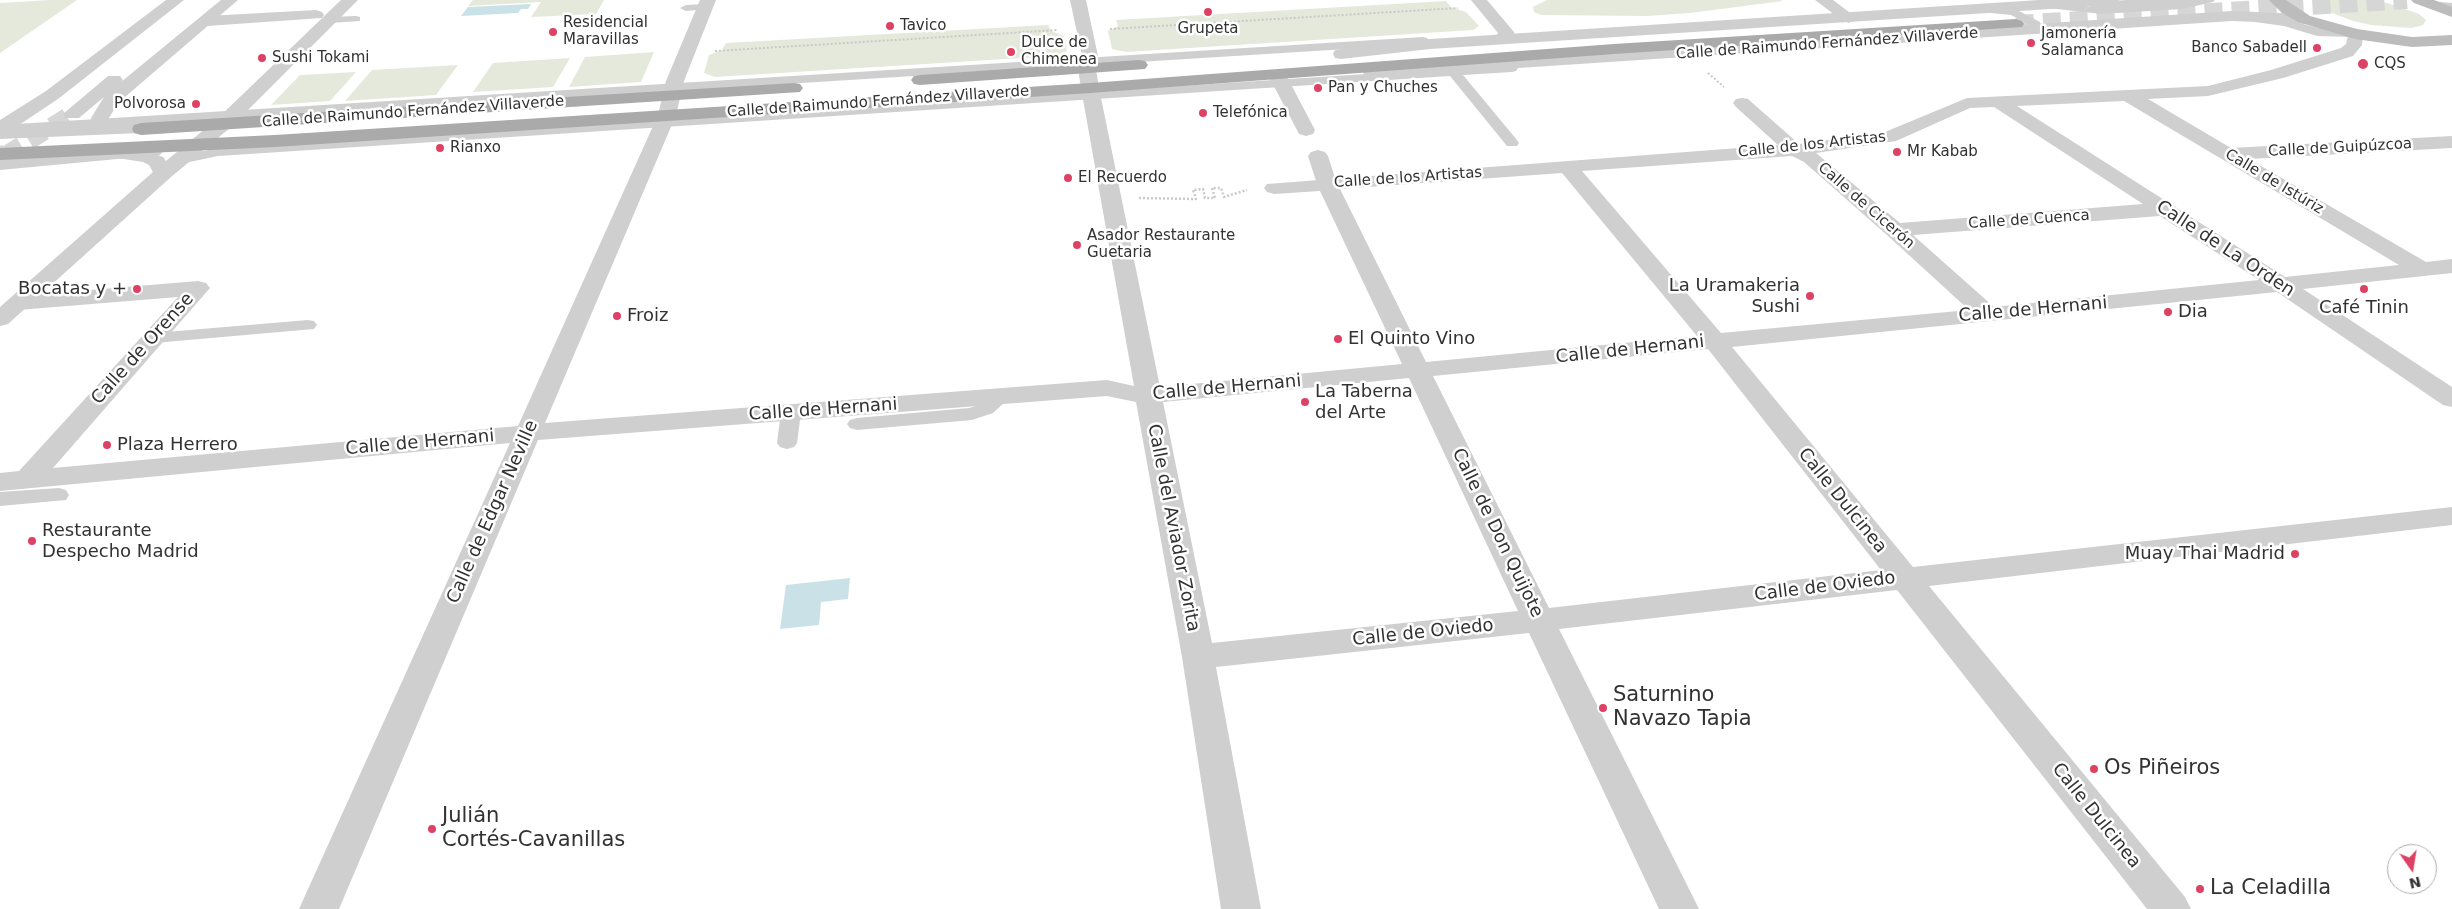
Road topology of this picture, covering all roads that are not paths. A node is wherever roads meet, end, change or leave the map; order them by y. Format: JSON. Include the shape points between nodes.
{"nodes":[{"id":1,"x":176,"y":0,"type":"edge"},
{"id":2,"x":193,"y":0,"type":"edge"},
{"id":3,"x":213,"y":0,"type":"edge"},
{"id":4,"x":230,"y":0,"type":"edge"},
{"id":5,"x":350,"y":0,"type":"edge"},
{"id":6,"x":1078,"y":0,"type":"edge"},
{"id":7,"x":1479,"y":0,"type":"edge"},
{"id":8,"x":1823,"y":0,"type":"edge"},
{"id":9,"x":2112,"y":0,"type":"edge"},
{"id":10,"x":2189,"y":0,"type":"edge"},
{"id":11,"x":2210,"y":0,"type":"edge"},
{"id":12,"x":2277,"y":0,"type":"edge"},
{"id":13,"x":2419,"y":0,"type":"edge"},
{"id":14,"x":2424,"y":0,"type":"edge"},
{"id":15,"x":706,"y":4,"type":"edge"},
{"id":16,"x":2043,"y":4,"type":"junction"},
{"id":17,"x":2452,"y":6,"type":"edge"},
{"id":18,"x":2097,"y":7,"type":"dead end"},
{"id":19,"x":686,"y":8,"type":"dead end"},
{"id":20,"x":1981,"y":10,"type":"junction"},
{"id":21,"x":2452,"y":12,"type":"edge"},
{"id":22,"x":2180,"y":15,"type":"dead end"},
{"id":23,"x":1847,"y":16,"type":"junction"},
{"id":24,"x":323,"y":18,"type":"junction"},
{"id":25,"x":356,"y":19,"type":"dead end"},
{"id":26,"x":2304,"y":19,"type":"junction"},
{"id":27,"x":207,"y":21,"type":"junction"},
{"id":28,"x":2014,"y":24,"type":"junction"},
{"id":29,"x":2064,"y":24,"type":"junction"},
{"id":30,"x":2353,"y":33,"type":"junction"},
{"id":31,"x":1504,"y":38,"type":"junction"},
{"id":32,"x":2396,"y":40,"type":"junction"},
{"id":33,"x":2452,"y":40,"type":"edge"},
{"id":34,"x":1341,"y":54,"type":"junction"},
{"id":35,"x":2452,"y":54,"type":"edge"},
{"id":36,"x":1349,"y":70,"type":"junction"},
{"id":37,"x":1452,"y":70,"type":"junction"},
{"id":38,"x":1090,"y":79,"type":"junction"},
{"id":39,"x":1280,"y":79,"type":"junction"},
{"id":40,"x":2126,"y":94,"type":"junction"},
{"id":41,"x":1996,"y":101,"type":"junction"},
{"id":42,"x":1742,"y":103,"type":"dead end"},
{"id":43,"x":668,"y":105,"type":"junction"},
{"id":44,"x":48,"y":114,"type":"tunnel mouth"},
{"id":45,"x":72,"y":114,"type":"tunnel mouth"},
{"id":46,"x":229,"y":119,"type":"junction"},
{"id":47,"x":106,"y":125,"type":"junction"},
{"id":48,"x":0,"y":128,"type":"edge"},
{"id":49,"x":157,"y":128,"type":"junction"},
{"id":50,"x":1306,"y":130,"type":"dead end"},
{"id":51,"x":0,"y":133,"type":"tunnel mouth"},
{"id":52,"x":0,"y":142,"type":"tunnel mouth"},
{"id":53,"x":2452,"y":142,"type":"edge"},
{"id":54,"x":1512,"y":143,"type":"dead end"},
{"id":55,"x":197,"y":146,"type":"junction"},
{"id":56,"x":1795,"y":150,"type":"junction"},
{"id":57,"x":0,"y":154,"type":"tunnel mouth"},
{"id":58,"x":124,"y":154,"type":"junction"},
{"id":59,"x":2227,"y":154,"type":"junction"},
{"id":60,"x":1318,"y":156,"type":"dead end"},
{"id":61,"x":27,"y":162,"type":"junction"},
{"id":62,"x":0,"y":164,"type":"tunnel mouth"},
{"id":63,"x":172,"y":166,"type":"junction"},
{"id":64,"x":1567,"y":166,"type":"junction"},
{"id":65,"x":0,"y":171,"type":"tunnel mouth"},
{"id":66,"x":1327,"y":184,"type":"junction"},
{"id":67,"x":1274,"y":188,"type":"dead end"},
{"id":68,"x":2163,"y":209,"type":"junction"},
{"id":69,"x":1895,"y":230,"type":"junction"},
{"id":70,"x":2452,"y":266,"type":"edge"},
{"id":71,"x":2423,"y":270,"type":"junction"},
{"id":72,"x":2283,"y":286,"type":"junction"},
{"id":73,"x":9,"y":311,"type":"edge"},
{"id":74,"x":1987,"y":314,"type":"junction"},
{"id":75,"x":308,"y":325,"type":"dead end"},
{"id":76,"x":154,"y":338,"type":"junction"},
{"id":77,"x":1714,"y":342,"type":"junction"},
{"id":78,"x":1417,"y":371,"type":"junction"},
{"id":79,"x":999,"y":396,"type":"junction"},
{"id":80,"x":1147,"y":396,"type":"junction"},
{"id":81,"x":2452,"y":400,"type":"edge"},
{"id":82,"x":791,"y":412,"type":"junction"},
{"id":83,"x":857,"y":424,"type":"dead end"},
{"id":84,"x":528,"y":433,"type":"junction"},
{"id":85,"x":787,"y":443,"type":"dead end"},
{"id":86,"x":28,"y":479,"type":"junction"},
{"id":87,"x":0,"y":482,"type":"edge"},
{"id":88,"x":59,"y":494,"type":"dead end"},
{"id":89,"x":0,"y":499,"type":"edge"},
{"id":90,"x":2452,"y":516,"type":"edge"},
{"id":91,"x":1904,"y":578,"type":"junction"},
{"id":92,"x":1540,"y":620,"type":"junction"},
{"id":93,"x":1198,"y":657,"type":"junction"},
{"id":94,"x":319,"y":909,"type":"edge"},
{"id":95,"x":1241,"y":909,"type":"edge"},
{"id":96,"x":1679,"y":909,"type":"edge"},
{"id":97,"x":2171,"y":909,"type":"edge"}],
"edges":[{"from":1,"to":48,"type":"street","via":[[52,95]]},
{"from":2,"to":44,"type":"street"},
{"from":3,"to":45,"type":"street"},
{"from":4,"to":27,"type":"street"},
{"from":5,"to":24,"type":"street","name":"Calle de Orense"},
{"from":6,"to":38,"type":"street","name":"Calle del Aviador Zorita"},
{"from":7,"to":31,"type":"street","via":[[1505,30]]},
{"from":8,"to":23,"type":"street"},
{"from":9,"to":16,"type":"street","name":"Calle de Raimundo Fernández Villaverde"},
{"from":10,"to":18,"type":"street"},
{"from":11,"to":16,"type":"lane","via":[[2182,6],[2102,12]]},
{"from":12,"to":26,"type":"main road"},
{"from":13,"to":21,"type":"main road"},
{"from":14,"to":17,"type":"lane"},
{"from":15,"to":19,"type":"lane"},
{"from":15,"to":43,"type":"street","name":"Calle de Edgar Neville"},
{"from":16,"to":20,"type":"street","name":"Calle de Raimundo Fernández Villaverde"},
{"from":16,"to":23,"type":"lane"},
{"from":20,"to":23,"type":"street","name":"Calle de Raimundo Fernández Villaverde"},
{"from":20,"to":28,"type":"lane","via":[[2013,12],[2036,24],[2035,28]]},
{"from":22,"to":29,"type":"street"},
{"from":23,"to":31,"type":"street","name":"Calle de Raimundo Fernández Villaverde"},
{"from":24,"to":25,"type":"lane"},
{"from":24,"to":27,"type":"street"},
{"from":24,"to":46,"type":"street","name":"Calle de Orense"},
{"from":26,"to":29,"type":"street","name":"Calle de Raimundo Fernández Villaverde","via":[[2250,16]]},
{"from":26,"to":30,"type":"main road"},
{"from":27,"to":47,"type":"street","via":[[111,100],[102,112]]},
{"from":28,"to":29,"type":"street","name":"Calle de Raimundo Fernández Villaverde"},
{"from":28,"to":34,"type":"main road","name":"Calle de Raimundo Fernández Villaverde"},
{"from":28,"to":36,"type":"main road","name":"Calle de Raimundo Fernández Villaverde"},
{"from":28,"to":37,"type":"street","name":"Calle de Raimundo Fernández Villaverde"},
{"from":30,"to":32,"type":"main road"},
{"from":30,"to":37,"type":"lane","via":[[2321,33],[2279,22],[2246,20]]},
{"from":30,"to":40,"type":"street","name":"Calle de los Artistas","via":[[2354,45],[2347,52],[2277,74],[2208,91]]},
{"from":31,"to":34,"type":"street","name":"Calle de Raimundo Fernández Villaverde"},
{"from":31,"to":38,"type":"lane"},
{"from":32,"to":33,"type":"main road"},
{"from":32,"to":35,"type":"main road"},
{"from":34,"to":38,"type":"main road","name":"Calle de Raimundo Fernández Villaverde"},
{"from":36,"to":37,"type":"street","name":"Calle de Raimundo Fernández Villaverde"},
{"from":36,"to":39,"type":"main road","name":"Calle de Raimundo Fernández Villaverde"},
{"from":37,"to":39,"type":"lane"},
{"from":37,"to":54,"type":"lane"},
{"from":38,"to":39,"type":"main road","name":"Calle de Raimundo Fernández Villaverde"},
{"from":38,"to":43,"type":"main road","name":"Calle de Raimundo Fernández Villaverde"},
{"from":38,"to":43,"type":"lane"},
{"from":38,"to":80,"type":"street","name":"Calle del Aviador Zorita"},
{"from":39,"to":50,"type":"street"},
{"from":40,"to":41,"type":"street","name":"Calle de los Artistas"},
{"from":40,"to":59,"type":"street","name":"Calle de Istúriz"},
{"from":41,"to":56,"type":"street","name":"Calle de los Artistas","via":[[1962,104],[1893,136]]},
{"from":41,"to":68,"type":"street","name":"Calle de La Orden"},
{"from":42,"to":56,"type":"street","name":"Calle de Cicerón"},
{"from":43,"to":46,"type":"main road","name":"Calle de Raimundo Fernández Villaverde"},
{"from":43,"to":55,"type":"main road","name":"Calle de Raimundo Fernández Villaverde"},
{"from":43,"to":63,"type":"lane","via":[[227,151]]},
{"from":43,"to":84,"type":"street","name":"Calle de Edgar Neville"},
{"from":46,"to":47,"type":"lane"},
{"from":46,"to":49,"type":"main road","name":"Calle de Raimundo Fernández Villaverde"},
{"from":46,"to":55,"type":"street","name":"Calle de Orense"},
{"from":47,"to":48,"type":"lane"},
{"from":47,"to":49,"type":"street","name":"Calle de Raimundo Fernández Villaverde"},
{"from":47,"to":51,"type":"street","name":"Calle de Raimundo Fernández Villaverde"},
{"from":49,"to":52,"type":"main road","name":"Calle de Raimundo Fernández Villaverde"},
{"from":53,"to":59,"type":"street","name":"Calle de Guipúzcoa"},
{"from":55,"to":57,"type":"main road","name":"Calle de Raimundo Fernández Villaverde","via":[[131,146]]},
{"from":55,"to":58,"type":"street","name":"Calle de Raimundo Fernández Villaverde"},
{"from":55,"to":63,"type":"street","name":"Calle de Orense"},
{"from":56,"to":64,"type":"street","name":"Calle de los Artistas"},
{"from":56,"to":69,"type":"street","name":"Calle de Cicerón","via":[[1811,158]]},
{"from":58,"to":61,"type":"street","name":"Calle de Raimundo Fernández Villaverde"},
{"from":58,"to":63,"type":"street","name":"Calle de Raimundo Fernández Villaverde","via":[[148,157]]},
{"from":59,"to":71,"type":"street","name":"Calle de Istúriz"},
{"from":60,"to":66,"type":"street","name":"Calle de Don Quijote"},
{"from":61,"to":62,"type":"street","name":"Calle de Raimundo Fernández Villaverde"},
{"from":61,"to":65,"type":"street"},
{"from":63,"to":73,"type":"street","name":"Calle de Orense"},
{"from":64,"to":66,"type":"street","name":"Calle de los Artistas"},
{"from":64,"to":77,"type":"street","name":"Calle Dulcinea"},
{"from":66,"to":67,"type":"street","name":"Calle de los Artistas"},
{"from":66,"to":78,"type":"street","name":"Calle de Don Quijote"},
{"from":68,"to":69,"type":"street","name":"Calle de Cuenca"},
{"from":68,"to":72,"type":"street","name":"Calle de La Orden"},
{"from":69,"to":74,"type":"street","name":"Calle de Cicerón"},
{"from":70,"to":71,"type":"street","name":"Calle de Hernani"},
{"from":71,"to":72,"type":"street","name":"Calle de Hernani"},
{"from":72,"to":74,"type":"street","name":"Calle de Hernani"},
{"from":72,"to":81,"type":"street","name":"Calle de La Orden"},
{"from":73,"to":76,"type":"street","name":"Calle de Orense","via":[[198,288]]},
{"from":74,"to":77,"type":"street","name":"Calle de Hernani"},
{"from":75,"to":76,"type":"lane"},
{"from":76,"to":86,"type":"street","name":"Calle de Orense"},
{"from":77,"to":78,"type":"street","name":"Calle de Hernani"},
{"from":77,"to":91,"type":"street","name":"Calle Dulcinea"},
{"from":78,"to":80,"type":"street","name":"Calle de Hernani"},
{"from":78,"to":92,"type":"street","name":"Calle de Don Quijote"},
{"from":79,"to":80,"type":"street","name":"Calle de Hernani","via":[[1107,388]]},
{"from":79,"to":82,"type":"street","name":"Calle de Hernani"},
{"from":79,"to":83,"type":"lane","via":[[986,410],[972,414]]},
{"from":80,"to":93,"type":"street","name":"Calle del Aviador Zorita"},
{"from":82,"to":84,"type":"street","name":"Calle de Hernani"},
{"from":82,"to":85,"type":"lane"},
{"from":84,"to":86,"type":"street","name":"Calle de Hernani"},
{"from":84,"to":94,"type":"street","name":"Calle de Edgar Neville"},
{"from":86,"to":87,"type":"street","name":"Calle de Hernani"},
{"from":88,"to":89,"type":"lane"},
{"from":90,"to":91,"type":"street","name":"Calle de Oviedo"},
{"from":91,"to":92,"type":"street","name":"Calle de Oviedo"},
{"from":91,"to":97,"type":"street","name":"Calle Dulcinea"},
{"from":92,"to":93,"type":"street","name":"Calle de Oviedo"},
{"from":92,"to":96,"type":"street","name":"Calle de Don Quijote"},
{"from":93,"to":95,"type":"street","name":"Calle del Aviador Zorita"}]}
